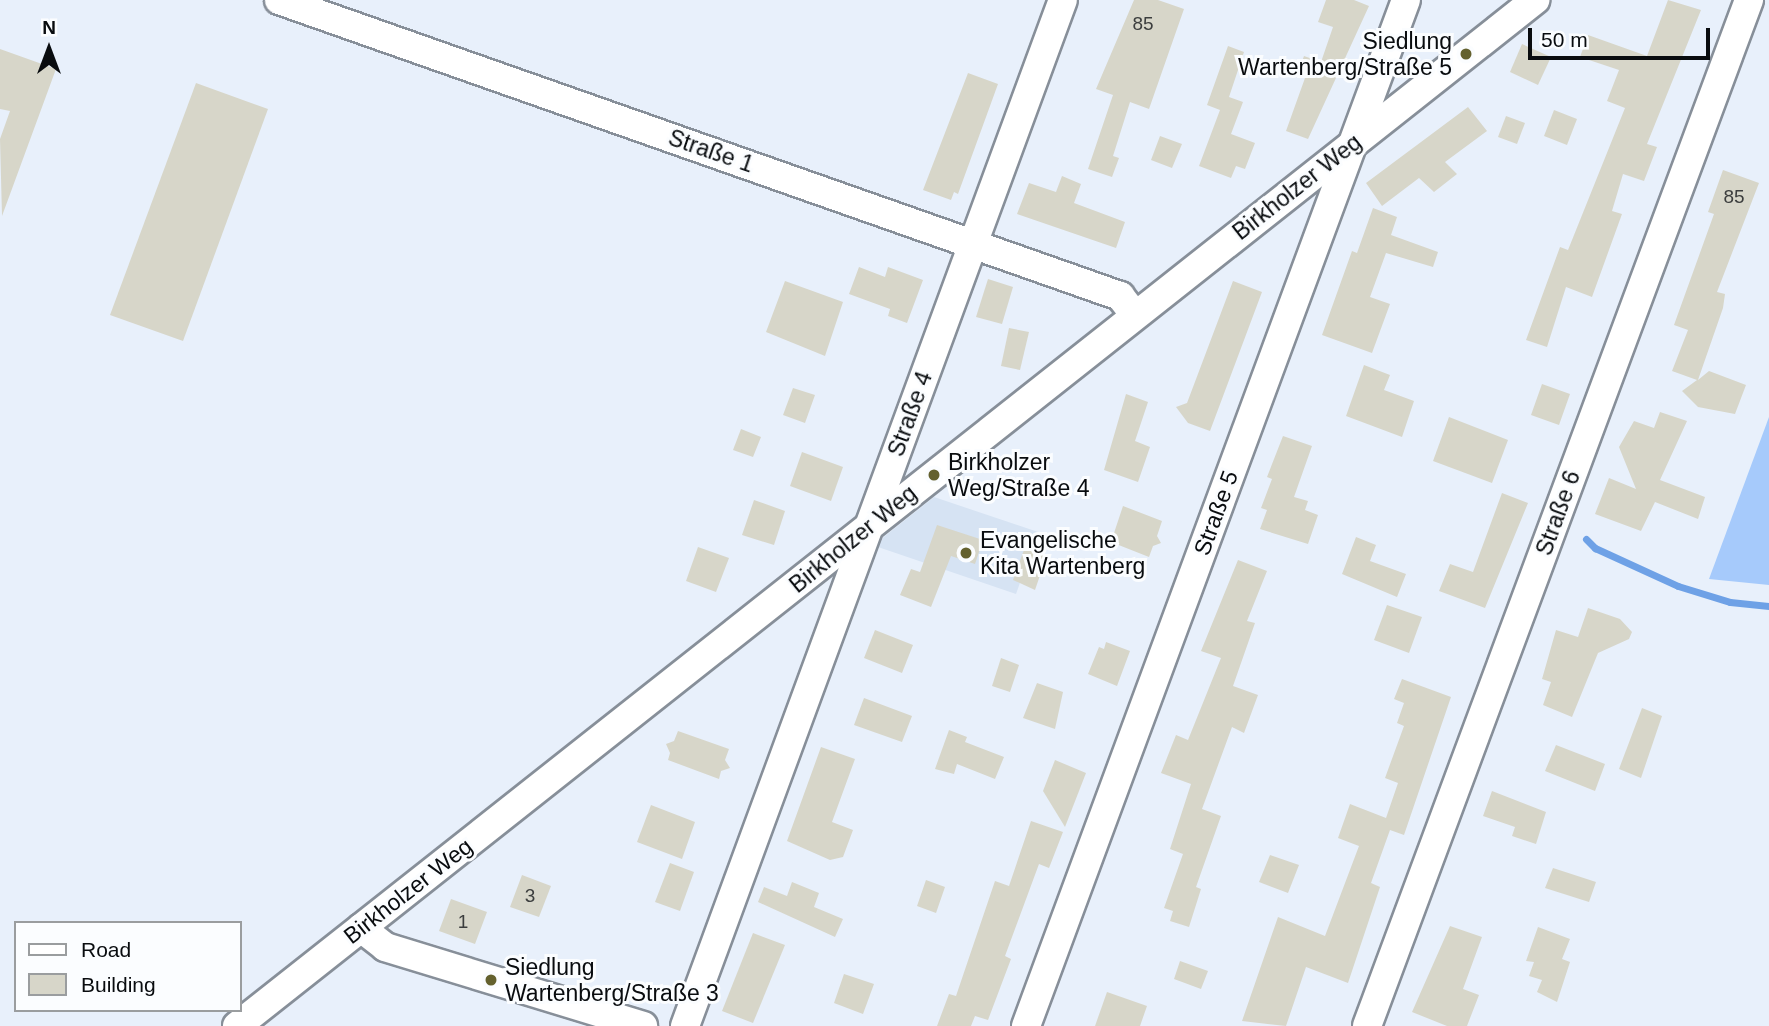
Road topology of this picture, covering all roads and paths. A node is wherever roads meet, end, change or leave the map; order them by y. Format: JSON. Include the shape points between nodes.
{"nodes":[{"id":1,"x":279,"y":0,"type":"edge"},
{"id":2,"x":1063,"y":0,"type":"edge"},
{"id":3,"x":1406,"y":0,"type":"edge"},
{"id":4,"x":1535,"y":0,"type":"edge"},
{"id":5,"x":1749,"y":0,"type":"edge"},
{"id":6,"x":1353,"y":142,"type":"junction"},
{"id":7,"x":973,"y":243,"type":"junction"},
{"id":8,"x":1135,"y":315,"type":"junction"},
{"id":9,"x":869,"y":525,"type":"junction"},
{"id":10,"x":361,"y":928,"type":"junction"},
{"id":11,"x":237,"y":1026,"type":"edge"},
{"id":12,"x":643,"y":1026,"type":"edge"},
{"id":13,"x":685,"y":1026,"type":"edge"},
{"id":14,"x":1026,"y":1026,"type":"edge"},
{"id":15,"x":1367,"y":1026,"type":"edge"}],
"edges":[{"from":1,"to":7,"type":"street","name":"Straße 1"},
{"from":2,"to":7,"type":"street","name":"Straße 4"},
{"from":3,"to":6,"type":"street","name":"Straße 5"},
{"from":4,"to":6,"type":"street","name":"Birkholzer Weg"},
{"from":5,"to":15,"type":"street","name":"Straße 6"},
{"from":6,"to":8,"type":"street","name":"Birkholzer Weg"},
{"from":6,"to":14,"type":"street","name":"Straße 5"},
{"from":7,"to":8,"type":"street","name":"Straße 1","via":[[1120,296]]},
{"from":7,"to":9,"type":"street","name":"Straße 4"},
{"from":8,"to":9,"type":"street","name":"Birkholzer Weg"},
{"from":9,"to":10,"type":"street","name":"Birkholzer Weg"},
{"from":9,"to":13,"type":"street","name":"Straße 4"},
{"from":10,"to":11,"type":"street","name":"Birkholzer Weg"},
{"from":10,"to":12,"type":"street","via":[[385,947]]}]}
